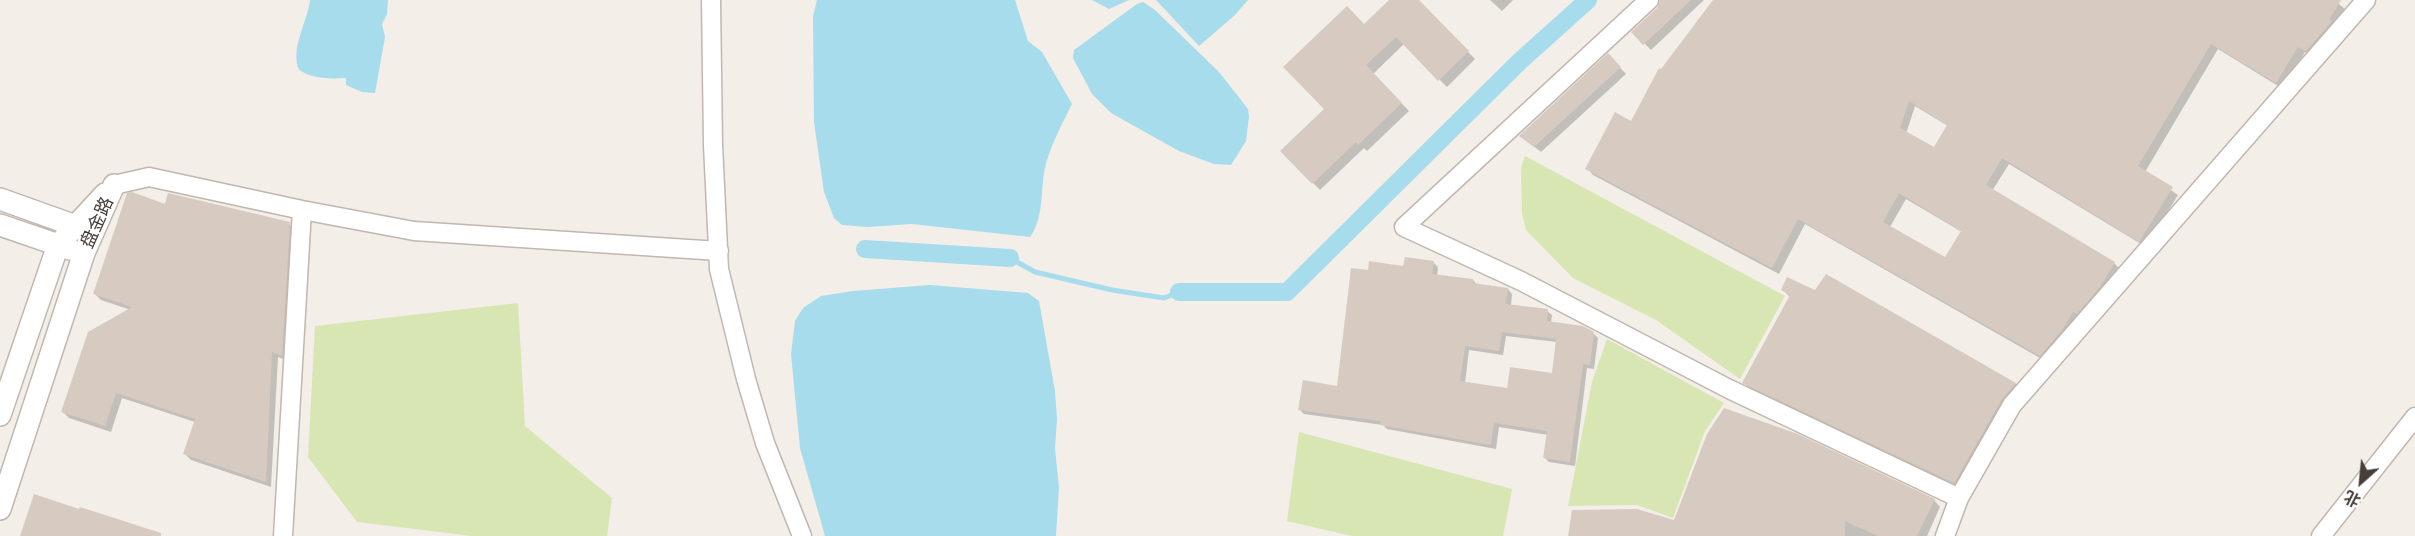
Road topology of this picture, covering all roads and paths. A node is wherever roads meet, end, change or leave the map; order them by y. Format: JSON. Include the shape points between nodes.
{"nodes":[{"id":1,"x":711,"y":0,"type":"edge"},
{"id":2,"x":1649,"y":0,"type":"edge"},
{"id":3,"x":2363,"y":1,"type":"edge"},
{"id":4,"x":114,"y":185,"type":"joint"},
{"id":5,"x":0,"y":199,"type":"edge"},
{"id":6,"x":302,"y":210,"type":"junction"},
{"id":7,"x":0,"y":225,"type":"edge"},
{"id":8,"x":83,"y":229,"type":"junction"},
{"id":9,"x":58,"y":245,"type":"junction"},
{"id":10,"x":718,"y":251,"type":"junction"},
{"id":11,"x":84,"y":253,"type":"junction"},
{"id":12,"x":0,"y":415,"type":"edge"},
{"id":13,"x":2415,"y":417,"type":"edge"},
{"id":14,"x":1959,"y":498,"type":"junction"},
{"id":15,"x":0,"y":509,"type":"edge"},
{"id":16,"x":283,"y":536,"type":"edge"},
{"id":17,"x":802,"y":536,"type":"edge"},
{"id":18,"x":1945,"y":536,"type":"edge"},
{"id":19,"x":2321,"y":536,"type":"edge"}],
"edges":[{"from":1,"to":10,"type":"street"},
{"from":2,"to":14,"type":"street","via":[[1404,227]]},
{"from":3,"to":14,"type":"street","via":[[2013,405]]},
{"from":4,"to":6,"type":"street","via":[[149,177]]},
{"from":4,"to":8,"type":"street","name":"盘金路"},
{"from":5,"to":8,"type":"street"},
{"from":6,"to":10,"type":"street","via":[[414,231]]},
{"from":6,"to":16,"type":"street"},
{"from":7,"to":9,"type":"street"},
{"from":8,"to":9,"type":"street","name":"盘金路"},
{"from":8,"to":11,"type":"street","name":"盘金路"},
{"from":9,"to":11,"type":"street"},
{"from":9,"to":12,"type":"street","name":"盘金路"},
{"from":10,"to":17,"type":"street","via":[[719,269],[759,422]]},
{"from":11,"to":15,"type":"street","name":"盘金路"},
{"from":13,"to":19,"type":"street"},
{"from":14,"to":18,"type":"street"}]}
